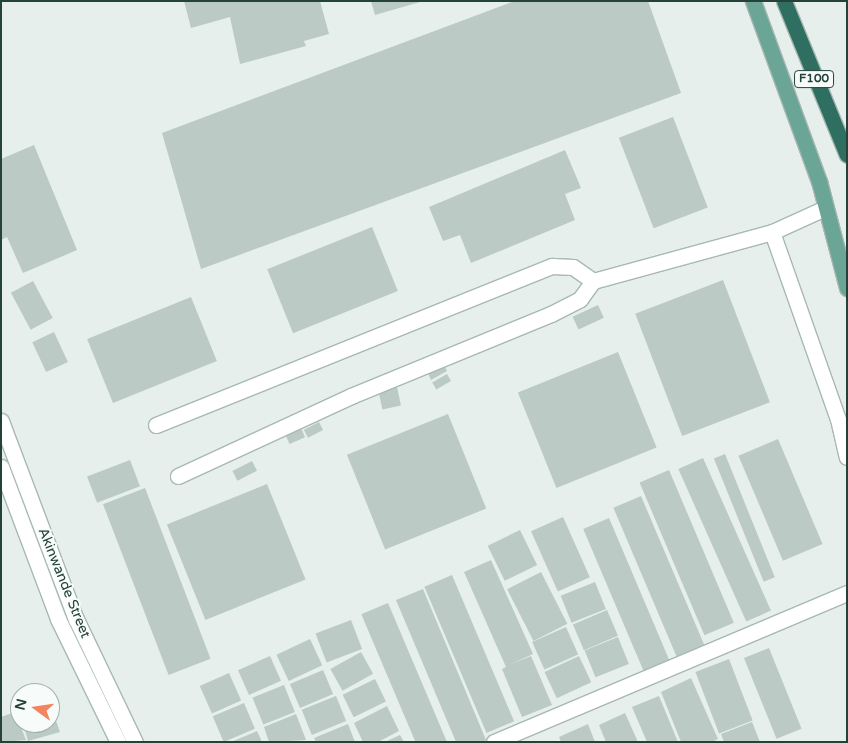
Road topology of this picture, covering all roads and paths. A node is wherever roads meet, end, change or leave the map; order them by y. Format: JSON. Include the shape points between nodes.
{"nodes":[{"id":1,"x":753,"y":1,"type":"edge"},
{"id":2,"x":784,"y":1,"type":"edge"},
{"id":3,"x":847,"y":155,"type":"edge"},
{"id":4,"x":825,"y":208,"type":"junction"},
{"id":5,"x":772,"y":232,"type":"junction"},
{"id":6,"x":593,"y":281,"type":"junction"},
{"id":7,"x":847,"y":288,"type":"edge"},
{"id":8,"x":1,"y":421,"type":"edge"},
{"id":9,"x":156,"y":425,"type":"dead end"},
{"id":10,"x":847,"y":457,"type":"edge"},
{"id":11,"x":1,"y":466,"type":"edge"},
{"id":12,"x":178,"y":476,"type":"dead end"},
{"id":13,"x":847,"y":593,"type":"edge"},
{"id":14,"x":118,"y":742,"type":"edge"},
{"id":15,"x":134,"y":742,"type":"edge"},
{"id":16,"x":494,"y":742,"type":"edge"}],
"edges":[{"from":1,"to":4,"type":"main road","via":[[781,68]]},
{"from":2,"to":3,"type":"highway","number":"F100"},
{"from":4,"to":5,"type":"street"},
{"from":4,"to":7,"type":"main road"},
{"from":5,"to":6,"type":"street"},
{"from":5,"to":10,"type":"street","via":[[838,419]]},
{"from":6,"to":9,"type":"street","via":[[573,267],[552,266]]},
{"from":6,"to":12,"type":"street","via":[[580,299],[550,314],[351,396]]},
{"from":8,"to":15,"type":"street","name":"Akinwande Street","via":[[76,619]]},
{"from":11,"to":14,"type":"street","name":"Akinwande Street","via":[[58,619]]},
{"from":13,"to":16,"type":"street"}]}
